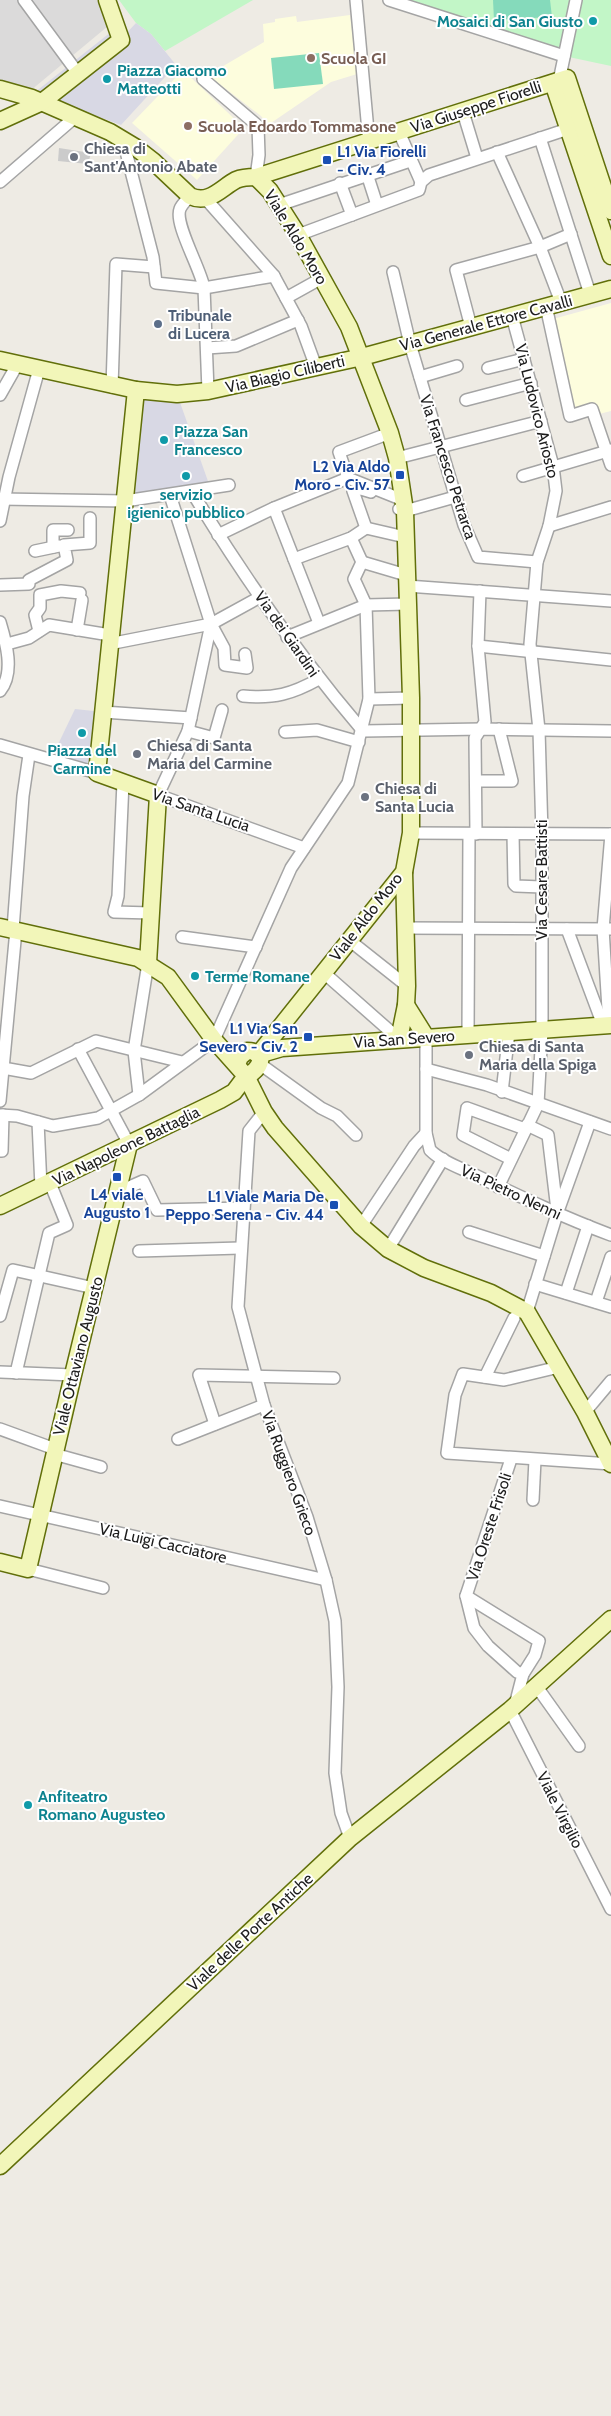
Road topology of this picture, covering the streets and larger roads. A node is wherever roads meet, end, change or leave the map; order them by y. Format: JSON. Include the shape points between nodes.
{"nodes":[{"id":1,"x":24,"y":0,"type":"edge"},
{"id":2,"x":107,"y":0,"type":"edge"},
{"id":3,"x":356,"y":0,"type":"edge"},
{"id":4,"x":389,"y":0,"type":"edge"},
{"id":5,"x":576,"y":0,"type":"edge"},
{"id":6,"x":564,"y":56,"type":"junction"},
{"id":7,"x":77,"y":72,"type":"junction"},
{"id":8,"x":204,"y":79,"type":"dead end"},
{"id":9,"x":560,"y":81,"type":"junction"},
{"id":10,"x":0,"y":89,"type":"edge"},
{"id":11,"x":42,"y":102,"type":"junction"},
{"id":12,"x":463,"y":112,"type":"junction"},
{"id":13,"x":74,"y":118,"type":"junction"},
{"id":14,"x":0,"y":121,"type":"edge"},
{"id":15,"x":568,"y":129,"type":"junction"},
{"id":16,"x":399,"y":132,"type":"junction"},
{"id":17,"x":116,"y":136,"type":"junction"},
{"id":18,"x":540,"y":138,"type":"junction"},
{"id":19,"x":369,"y":142,"type":"junction"},
{"id":20,"x":497,"y":152,"type":"junction"},
{"id":21,"x":477,"y":158,"type":"junction"},
{"id":22,"x":410,"y":161,"type":"junction"},
{"id":23,"x":367,"y":174,"type":"junction"},
{"id":24,"x":256,"y":177,"type":"junction"},
{"id":25,"x":0,"y":182,"type":"edge"},
{"id":26,"x":421,"y":182,"type":"junction"},
{"id":27,"x":340,"y":183,"type":"junction"},
{"id":28,"x":197,"y":197,"type":"junction"},
{"id":29,"x":377,"y":205,"type":"junction"},
{"id":30,"x":279,"y":206,"type":"junction"},
{"id":31,"x":611,"y":211,"type":"edge"},
{"id":32,"x":352,"y":214,"type":"junction"},
{"id":33,"x":571,"y":234,"type":"junction"},
{"id":34,"x":298,"y":235,"type":"junction"},
{"id":35,"x":540,"y":247,"type":"junction"},
{"id":36,"x":611,"y":256,"type":"edge"},
{"id":37,"x":154,"y":267,"type":"junction"},
{"id":38,"x":393,"y":272,"type":"dead end"},
{"id":39,"x":274,"y":276,"type":"junction"},
{"id":40,"x":322,"y":278,"type":"junction"},
{"id":41,"x":204,"y":288,"type":"junction"},
{"id":42,"x":611,"y":289,"type":"edge"},
{"id":43,"x":590,"y":294,"type":"junction"},
{"id":44,"x":286,"y":298,"type":"junction"},
{"id":45,"x":554,"y":304,"type":"junction"},
{"id":46,"x":512,"y":316,"type":"junction"},
{"id":47,"x":298,"y":320,"type":"junction"},
{"id":48,"x":471,"y":328,"type":"junction"},
{"id":49,"x":410,"y":344,"type":"junction"},
{"id":50,"x":206,"y":348,"type":"junction"},
{"id":51,"x":362,"y":357,"type":"junction"},
{"id":52,"x":524,"y":359,"type":"junction"},
{"id":53,"x":0,"y":360,"type":"edge"},
{"id":54,"x":16,"y":365,"type":"junction"},
{"id":55,"x":457,"y":366,"type":"dead end"},
{"id":56,"x":316,"y":367,"type":"junction"},
{"id":57,"x":488,"y":368,"type":"dead end"},
{"id":58,"x":39,"y":369,"type":"junction"},
{"id":59,"x":420,"y":377,"type":"junction"},
{"id":60,"x":531,"y":383,"type":"junction"},
{"id":61,"x":112,"y":387,"type":"junction"},
{"id":62,"x":136,"y":390,"type":"junction"},
{"id":63,"x":208,"y":391,"type":"junction"},
{"id":64,"x":0,"y":395,"type":"edge"},
{"id":65,"x":466,"y":400,"type":"dead end"},
{"id":66,"x":541,"y":421,"type":"junction"},
{"id":67,"x":390,"y":433,"type":"junction"},
{"id":68,"x":441,"y":447,"type":"junction"},
{"id":69,"x":609,"y":450,"type":"edge"},
{"id":70,"x":397,"y":458,"type":"junction"},
{"id":71,"x":611,"y":465,"type":"edge"},
{"id":72,"x":553,"y":466,"type":"junction"},
{"id":73,"x":523,"y":476,"type":"dead end"},
{"id":74,"x":348,"y":478,"type":"junction"},
{"id":75,"x":229,"y":485,"type":"dead end"},
{"id":76,"x":192,"y":492,"type":"junction"},
{"id":77,"x":170,"y":495,"type":"junction"},
{"id":78,"x":455,"y":497,"type":"junction"},
{"id":79,"x":2,"y":499,"type":"edge"},
{"id":80,"x":125,"y":501,"type":"junction"},
{"id":81,"x":404,"y":506,"type":"junction"},
{"id":82,"x":611,"y":507,"type":"edge"},
{"id":83,"x":274,"y":508,"type":"junction"},
{"id":84,"x":90,"y":518,"type":"dead end"},
{"id":85,"x":0,"y":521,"type":"edge"},
{"id":86,"x":549,"y":526,"type":"junction"},
{"id":87,"x":366,"y":528,"type":"junction"},
{"id":88,"x":68,"y":530,"type":"dead end"},
{"id":89,"x":218,"y":535,"type":"junction"},
{"id":90,"x":405,"y":537,"type":"junction"},
{"id":91,"x":351,"y":538,"type":"junction"},
{"id":92,"x":58,"y":546,"type":"junction"},
{"id":93,"x":35,"y":550,"type":"dead end"},
{"id":94,"x":294,"y":559,"type":"junction"},
{"id":95,"x":362,"y":562,"type":"junction"},
{"id":96,"x":537,"y":562,"type":"junction"},
{"id":97,"x":407,"y":580,"type":"junction"},
{"id":98,"x":0,"y":585,"type":"edge"},
{"id":99,"x":480,"y":591,"type":"junction"},
{"id":100,"x":532,"y":595,"type":"junction"},
{"id":101,"x":260,"y":597,"type":"junction"},
{"id":102,"x":611,"y":601,"type":"edge"},
{"id":103,"x":408,"y":604,"type":"junction"},
{"id":104,"x":366,"y":605,"type":"junction"},
{"id":105,"x":0,"y":622,"type":"edge"},
{"id":106,"x":319,"y":623,"type":"junction"},
{"id":107,"x":211,"y":624,"type":"junction"},
{"id":108,"x":77,"y":630,"type":"junction"},
{"id":109,"x":39,"y":631,"type":"junction"},
{"id":110,"x":287,"y":637,"type":"junction"},
{"id":111,"x":110,"y":639,"type":"junction"},
{"id":112,"x":7,"y":644,"type":"junction"},
{"id":113,"x":478,"y":646,"type":"junction"},
{"id":114,"x":530,"y":652,"type":"junction"},
{"id":115,"x":245,"y":654,"type":"dead end"},
{"id":116,"x":611,"y":660,"type":"edge"},
{"id":117,"x":319,"y":680,"type":"junction"},
{"id":118,"x":0,"y":691,"type":"edge"},
{"id":119,"x":243,"y":696,"type":"dead end"},
{"id":120,"x":411,"y":698,"type":"junction"},
{"id":121,"x":369,"y":699,"type":"junction"},
{"id":122,"x":222,"y":710,"type":"dead end"},
{"id":123,"x":103,"y":712,"type":"junction"},
{"id":124,"x":191,"y":718,"type":"junction"},
{"id":125,"x":482,"y":728,"type":"junction"},
{"id":126,"x":499,"y":729,"type":"junction"},
{"id":127,"x":411,"y":730,"type":"junction"},
{"id":128,"x":539,"y":730,"type":"junction"},
{"id":129,"x":188,"y":731,"type":"junction"},
{"id":130,"x":611,"y":731,"type":"edge"},
{"id":131,"x":285,"y":732,"type":"dead end"},
{"id":132,"x":361,"y":736,"type":"junction"},
{"id":133,"x":0,"y":745,"type":"edge"},
{"id":134,"x":28,"y":755,"type":"junction"},
{"id":135,"x":98,"y":773,"type":"junction"},
{"id":136,"x":476,"y":780,"type":"junction"},
{"id":137,"x":123,"y":782,"type":"junction"},
{"id":138,"x":158,"y":795,"type":"junction"},
{"id":139,"x":412,"y":833,"type":"junction"},
{"id":140,"x":473,"y":834,"type":"junction"},
{"id":141,"x":513,"y":834,"type":"junction"},
{"id":142,"x":542,"y":834,"type":"junction"},
{"id":143,"x":611,"y":834,"type":"edge"},
{"id":144,"x":304,"y":848,"type":"junction"},
{"id":145,"x":404,"y":872,"type":"junction"},
{"id":146,"x":542,"y":886,"type":"junction"},
{"id":147,"x":150,"y":914,"type":"junction"},
{"id":148,"x":405,"y":928,"type":"junction"},
{"id":149,"x":469,"y":928,"type":"junction"},
{"id":150,"x":542,"y":928,"type":"junction"},
{"id":151,"x":10,"y":929,"type":"edge"},
{"id":152,"x":567,"y":929,"type":"junction"},
{"id":153,"x":607,"y":929,"type":"edge"},
{"id":154,"x":182,"y":937,"type":"dead end"},
{"id":155,"x":349,"y":940,"type":"junction"},
{"id":156,"x":256,"y":946,"type":"junction"},
{"id":157,"x":148,"y":963,"type":"junction"},
{"id":158,"x":0,"y":969,"type":"edge"},
{"id":159,"x":12,"y":969,"type":"junction"},
{"id":160,"x":323,"y":972,"type":"junction"},
{"id":161,"x":407,"y":986,"type":"junction"},
{"id":162,"x":406,"y":1006,"type":"junction"},
{"id":163,"x":607,"y":1025,"type":"edge"},
{"id":164,"x":542,"y":1030,"type":"junction"},
{"id":165,"x":509,"y":1032,"type":"junction"},
{"id":166,"x":468,"y":1035,"type":"junction"},
{"id":167,"x":426,"y":1038,"type":"junction"},
{"id":168,"x":400,"y":1039,"type":"junction"},
{"id":169,"x":219,"y":1046,"type":"junction"},
{"id":170,"x":78,"y":1049,"type":"junction"},
{"id":171,"x":134,"y":1051,"type":"junction"},
{"id":172,"x":182,"y":1062,"type":"junction"},
{"id":173,"x":251,"y":1064,"type":"junction"},
{"id":174,"x":3,"y":1068,"type":"junction"},
{"id":175,"x":426,"y":1069,"type":"junction"},
{"id":176,"x":234,"y":1092,"type":"junction"},
{"id":177,"x":502,"y":1092,"type":"junction"},
{"id":178,"x":136,"y":1096,"type":"junction"},
{"id":179,"x":256,"y":1097,"type":"junction"},
{"id":180,"x":0,"y":1101,"type":"edge"},
{"id":181,"x":538,"y":1104,"type":"junction"},
{"id":182,"x":111,"y":1112,"type":"junction"},
{"id":183,"x":264,"y":1112,"type":"junction"},
{"id":184,"x":1,"y":1115,"type":"edge"},
{"id":185,"x":38,"y":1122,"type":"junction"},
{"id":186,"x":590,"y":1122,"type":"junction"},
{"id":187,"x":526,"y":1127,"type":"junction"},
{"id":188,"x":611,"y":1129,"type":"edge"},
{"id":189,"x":426,"y":1133,"type":"junction"},
{"id":190,"x":356,"y":1134,"type":"dead end"},
{"id":191,"x":129,"y":1144,"type":"junction"},
{"id":192,"x":0,"y":1151,"type":"edge"},
{"id":193,"x":443,"y":1159,"type":"junction"},
{"id":194,"x":511,"y":1159,"type":"junction"},
{"id":195,"x":45,"y":1185,"type":"junction"},
{"id":196,"x":498,"y":1187,"type":"junction"},
{"id":197,"x":118,"y":1192,"type":"junction"},
{"id":198,"x":0,"y":1206,"type":"edge"},
{"id":199,"x":243,"y":1208,"type":"junction"},
{"id":200,"x":558,"y":1214,"type":"junction"},
{"id":201,"x":361,"y":1226,"type":"junction"},
{"id":202,"x":588,"y":1226,"type":"junction"},
{"id":203,"x":469,"y":1232,"type":"dead end"},
{"id":204,"x":611,"y":1235,"type":"edge"},
{"id":205,"x":240,"y":1248,"type":"junction"},
{"id":206,"x":388,"y":1249,"type":"junction"},
{"id":207,"x":139,"y":1251,"type":"dead end"},
{"id":208,"x":544,"y":1256,"type":"junction"},
{"id":209,"x":611,"y":1258,"type":"edge"},
{"id":210,"x":40,"y":1276,"type":"junction"},
{"id":211,"x":535,"y":1284,"type":"junction"},
{"id":212,"x":94,"y":1288,"type":"junction"},
{"id":213,"x":566,"y":1293,"type":"junction"},
{"id":214,"x":596,"y":1302,"type":"junction"},
{"id":215,"x":611,"y":1307,"type":"edge"},
{"id":216,"x":521,"y":1315,"type":"junction"},
{"id":217,"x":0,"y":1316,"type":"edge"},
{"id":218,"x":559,"y":1367,"type":"junction"},
{"id":219,"x":0,"y":1372,"type":"edge"},
{"id":220,"x":16,"y":1373,"type":"junction"},
{"id":221,"x":72,"y":1375,"type":"junction"},
{"id":222,"x":256,"y":1376,"type":"junction"},
{"id":223,"x":485,"y":1377,"type":"junction"},
{"id":224,"x":334,"y":1378,"type":"dead end"},
{"id":225,"x":611,"y":1381,"type":"edge"},
{"id":226,"x":264,"y":1405,"type":"junction"},
{"id":227,"x":585,"y":1412,"type":"junction"},
{"id":228,"x":215,"y":1424,"type":"junction"},
{"id":229,"x":0,"y":1429,"type":"edge"},
{"id":230,"x":178,"y":1439,"type":"dead end"},
{"id":231,"x":55,"y":1451,"type":"junction"},
{"id":232,"x":511,"y":1459,"type":"junction"},
{"id":233,"x":535,"y":1460,"type":"junction"},
{"id":234,"x":611,"y":1464,"type":"edge"},
{"id":235,"x":101,"y":1467,"type":"dead end"},
{"id":236,"x":533,"y":1500,"type":"dead end"},
{"id":237,"x":0,"y":1506,"type":"edge"},
{"id":238,"x":40,"y":1515,"type":"junction"},
{"id":239,"x":0,"y":1562,"type":"edge"},
{"id":240,"x":28,"y":1569,"type":"junction"},
{"id":241,"x":326,"y":1580,"type":"junction"},
{"id":242,"x":103,"y":1588,"type":"dead end"},
{"id":243,"x":466,"y":1596,"type":"junction"},
{"id":244,"x":611,"y":1619,"type":"edge"},
{"id":245,"x":523,"y":1674,"type":"junction"},
{"id":246,"x":537,"y":1687,"type":"junction"},
{"id":247,"x":512,"y":1707,"type":"junction"},
{"id":248,"x":579,"y":1746,"type":"dead end"},
{"id":249,"x":350,"y":1838,"type":"junction"},
{"id":250,"x":611,"y":1908,"type":"edge"},
{"id":251,"x":0,"y":2166,"type":"edge"}],
"edges":[{"from":1,"to":7,"type":"street"},
{"from":2,"to":7,"type":"street","via":[[121,40]]},
{"from":3,"to":19,"type":"street"},
{"from":4,"to":6,"type":"street"},
{"from":5,"to":6,"type":"street"},
{"from":6,"to":9,"type":"street"},
{"from":7,"to":11,"type":"street"},
{"from":8,"to":24,"type":"street","via":[[258,126]]},
{"from":9,"to":12,"type":"street","name":"Via Giuseppe Fiorelli"},
{"from":9,"to":15,"type":"street"},
{"from":9,"to":31,"type":"street"},
{"from":10,"to":11,"type":"street"},
{"from":11,"to":13,"type":"street"},
{"from":11,"to":14,"type":"street"},
{"from":12,"to":16,"type":"street","name":"Via Giuseppe Fiorelli"},
{"from":12,"to":21,"type":"street"},
{"from":13,"to":17,"type":"street"},
{"from":13,"to":25,"type":"street"},
{"from":15,"to":18,"type":"street"},
{"from":15,"to":36,"type":"street"},
{"from":16,"to":19,"type":"street","name":"Via Giuseppe Fiorelli"},
{"from":16,"to":22,"type":"street"},
{"from":17,"to":28,"type":"street","via":[[154,161]]},
{"from":17,"to":37,"type":"street"},
{"from":18,"to":20,"type":"street"},
{"from":18,"to":33,"type":"street"},
{"from":19,"to":24,"type":"street","name":"Via Giuseppe Fiorelli"},
{"from":20,"to":21,"type":"street"},
{"from":20,"to":35,"type":"street"},
{"from":21,"to":26,"type":"street","via":[[429,174]]},
{"from":22,"to":23,"type":"street"},
{"from":22,"to":26,"type":"street"},
{"from":23,"to":27,"type":"street"},
{"from":23,"to":29,"type":"street"},
{"from":24,"to":28,"type":"street","name":"Viale Aldo Moro","via":[[235,181]]},
{"from":24,"to":30,"type":"street","name":"Viale Aldo Moro"},
{"from":26,"to":29,"type":"street","via":[[419,190]]},
{"from":27,"to":30,"type":"street"},
{"from":27,"to":32,"type":"street"},
{"from":28,"to":39,"type":"street"},
{"from":28,"to":41,"type":"street","via":[[180,209],[180,222],[202,275]]},
{"from":29,"to":32,"type":"street"},
{"from":30,"to":34,"type":"street","name":"Viale Aldo Moro"},
{"from":32,"to":34,"type":"street"},
{"from":33,"to":35,"type":"street"},
{"from":33,"to":43,"type":"street"},
{"from":34,"to":40,"type":"street","name":"Viale Aldo Moro"},
{"from":35,"to":45,"type":"street"},
{"from":35,"to":48,"type":"street","via":[[456,270]]},
{"from":37,"to":41,"type":"street","via":[[156,283]]},
{"from":37,"to":61,"type":"street","via":[[116,264]]},
{"from":38,"to":49,"type":"street","name":"Via Francesco Petrarca"},
{"from":39,"to":41,"type":"street"},
{"from":39,"to":44,"type":"street"},
{"from":40,"to":44,"type":"street"},
{"from":40,"to":51,"type":"street","name":"Viale Aldo Moro"},
{"from":41,"to":50,"type":"street"},
{"from":42,"to":43,"type":"street","name":"Via Generale Ettore Cavalli"},
{"from":43,"to":45,"type":"street","name":"Via Generale Ettore Cavalli"},
{"from":44,"to":47,"type":"street"},
{"from":45,"to":46,"type":"street","name":"Via Generale Ettore Cavalli"},
{"from":45,"to":69,"type":"street","via":[[570,416],[592,409]]},
{"from":46,"to":48,"type":"street","name":"Via Generale Ettore Cavalli"},
{"from":46,"to":52,"type":"street","name":"Via Ludovico Ariosto"},
{"from":47,"to":50,"type":"street","via":[[236,346]]},
{"from":47,"to":56,"type":"street"},
{"from":48,"to":49,"type":"street","name":"Via Generale Ettore Cavalli"},
{"from":49,"to":51,"type":"street","name":"Via Generale Ettore Cavalli"},
{"from":49,"to":59,"type":"street","name":"Via Francesco Petrarca"},
{"from":50,"to":63,"type":"street"},
{"from":51,"to":56,"type":"street","name":"Via Biagio Ciliberti"},
{"from":51,"to":67,"type":"street","name":"Viale Aldo Moro"},
{"from":52,"to":57,"type":"street"},
{"from":52,"to":60,"type":"street","name":"Via Ludovico Ariosto"},
{"from":53,"to":54,"type":"street","name":"Via Biagio Ciliberti"},
{"from":54,"to":58,"type":"street","name":"Via Biagio Ciliberti"},
{"from":54,"to":64,"type":"street"},
{"from":55,"to":59,"type":"street","name":"Via Francesco Petrarca"},
{"from":56,"to":63,"type":"street","name":"Via Biagio Ciliberti"},
{"from":58,"to":61,"type":"street","name":"Via Biagio Ciliberti"},
{"from":58,"to":79,"type":"street"},
{"from":59,"to":68,"type":"street","name":"Via Francesco Petrarca"},
{"from":60,"to":65,"type":"street"},
{"from":60,"to":66,"type":"street","name":"Via Ludovico Ariosto"},
{"from":61,"to":62,"type":"street","name":"Via Biagio Ciliberti"},
{"from":62,"to":63,"type":"street","name":"Via Biagio Ciliberti","via":[[188,394]]},
{"from":62,"to":80,"type":"street"},
{"from":66,"to":68,"type":"street"},
{"from":66,"to":72,"type":"street","name":"Via Ludovico Ariosto"},
{"from":67,"to":70,"type":"street","name":"Viale Aldo Moro"},
{"from":67,"to":74,"type":"street","via":[[339,452]]},
{"from":68,"to":70,"type":"street"},
{"from":68,"to":78,"type":"street","name":"Via Francesco Petrarca"},
{"from":69,"to":71,"type":"street"},
{"from":69,"to":72,"type":"street"},
{"from":70,"to":81,"type":"street","name":"Viale Aldo Moro"},
{"from":72,"to":73,"type":"street"},
{"from":72,"to":86,"type":"street","name":"Via Ludovico Ariosto","via":[[556,491]]},
{"from":74,"to":81,"type":"street"},
{"from":74,"to":83,"type":"street"},
{"from":75,"to":76,"type":"street"},
{"from":76,"to":77,"type":"street"},
{"from":76,"to":89,"type":"street","name":"Via dei Giardini"},
{"from":77,"to":80,"type":"street"},
{"from":77,"to":107,"type":"street"},
{"from":78,"to":81,"type":"street"},
{"from":78,"to":96,"type":"street","name":"Via Francesco Petrarca","via":[[478,557]]},
{"from":79,"to":80,"type":"street"},
{"from":79,"to":85,"type":"street"},
{"from":80,"to":111,"type":"street"},
{"from":81,"to":87,"type":"street","via":[[377,494],[360,489],[353,491]]},
{"from":81,"to":90,"type":"street","name":"Viale Aldo Moro"},
{"from":82,"to":86,"type":"street"},
{"from":83,"to":89,"type":"street"},
{"from":83,"to":94,"type":"street"},
{"from":84,"to":92,"type":"street","via":[[90,543]]},
{"from":86,"to":96,"type":"street","name":"Via Ludovico Ariosto"},
{"from":87,"to":90,"type":"street"},
{"from":87,"to":91,"type":"street"},
{"from":88,"to":92,"type":"street","via":[[53,530]]},
{"from":89,"to":101,"type":"street","name":"Via dei Giardini"},
{"from":90,"to":97,"type":"street","name":"Viale Aldo Moro"},
{"from":91,"to":94,"type":"street"},
{"from":91,"to":95,"type":"street"},
{"from":92,"to":93,"type":"street"},
{"from":92,"to":98,"type":"street","via":[[67,560],[29,580],[29,584]]},
{"from":94,"to":106,"type":"street"},
{"from":95,"to":97,"type":"street"},
{"from":95,"to":104,"type":"street","via":[[354,579]]},
{"from":96,"to":100,"type":"street","name":"Via Ludovico Ariosto"},
{"from":97,"to":99,"type":"street"},
{"from":97,"to":103,"type":"street","name":"Viale Aldo Moro"},
{"from":99,"to":100,"type":"street"},
{"from":99,"to":113,"type":"street"},
{"from":100,"to":102,"type":"street"},
{"from":100,"to":114,"type":"street","name":"Via Ludovico Ariosto"},
{"from":101,"to":107,"type":"street"},
{"from":101,"to":110,"type":"street","name":"Via dei Giardini"},
{"from":103,"to":104,"type":"street"},
{"from":103,"to":120,"type":"street","name":"Viale Aldo Moro"},
{"from":104,"to":106,"type":"street"},
{"from":104,"to":121,"type":"street"},
{"from":105,"to":112,"type":"street"},
{"from":106,"to":110,"type":"street"},
{"from":107,"to":111,"type":"street"},
{"from":107,"to":115,"type":"street","via":[[224,648],[224,666],[247,668]]},
{"from":107,"to":124,"type":"street"},
{"from":108,"to":109,"type":"street","via":[[49,626]]},
{"from":108,"to":109,"type":"street","via":[[81,596],[61,591],[40,595],[40,608],[35,615]]},
{"from":108,"to":111,"type":"street"},
{"from":109,"to":112,"type":"street","via":[[29,638]]},
{"from":110,"to":117,"type":"street","name":"Via dei Giardini"},
{"from":111,"to":123,"type":"street"},
{"from":112,"to":118,"type":"street","via":[[8,675]]},
{"from":113,"to":114,"type":"street"},
{"from":113,"to":125,"type":"street","via":[[485,722]]},
{"from":114,"to":116,"type":"street"},
{"from":114,"to":128,"type":"street","name":"Via Cesare Battisti"},
{"from":117,"to":119,"type":"street","via":[[296,692],[264,698]]},
{"from":117,"to":132,"type":"street","name":"Via dei Giardini"},
{"from":120,"to":121,"type":"street"},
{"from":120,"to":127,"type":"street","name":"Viale Aldo Moro"},
{"from":121,"to":132,"type":"street"},
{"from":122,"to":129,"type":"street","via":[[214,738]]},
{"from":123,"to":124,"type":"street"},
{"from":123,"to":135,"type":"street"},
{"from":124,"to":129,"type":"street"},
{"from":125,"to":126,"type":"street"},
{"from":125,"to":127,"type":"street"},
{"from":125,"to":136,"type":"street","via":[[475,738]]},
{"from":126,"to":128,"type":"street"},
{"from":126,"to":136,"type":"street","via":[[512,780]]},
{"from":127,"to":132,"type":"street"},
{"from":127,"to":139,"type":"street","name":"Viale Aldo Moro"},
{"from":128,"to":130,"type":"street"},
{"from":128,"to":142,"type":"street","name":"Via Cesare Battisti"},
{"from":129,"to":138,"type":"street"},
{"from":131,"to":132,"type":"street","via":[[317,730]]},
{"from":132,"to":144,"type":"street","via":[[348,783]]},
{"from":133,"to":134,"type":"street"},
{"from":134,"to":135,"type":"street"},
{"from":134,"to":151,"type":"street"},
{"from":135,"to":137,"type":"street","name":"Via Santa Lucia"},
{"from":136,"to":140,"type":"street"},
{"from":137,"to":138,"type":"street","name":"Via Santa Lucia"},
{"from":137,"to":147,"type":"street","via":[[118,896],[114,912]]},
{"from":138,"to":144,"type":"street","name":"Via Santa Lucia"},
{"from":138,"to":147,"type":"street"},
{"from":139,"to":140,"type":"street"},
{"from":139,"to":145,"type":"street","name":"Viale Aldo Moro"},
{"from":140,"to":141,"type":"street"},
{"from":140,"to":149,"type":"street"},
{"from":141,"to":142,"type":"street"},
{"from":141,"to":146,"type":"street","via":[[514,884]]},
{"from":142,"to":143,"type":"street"},
{"from":142,"to":146,"type":"street","name":"Via Cesare Battisti"},
{"from":143,"to":153,"type":"street"},
{"from":144,"to":156,"type":"street","via":[[291,868]]},
{"from":145,"to":148,"type":"street"},
{"from":145,"to":155,"type":"street","name":"Viale Aldo Moro"},
{"from":146,"to":150,"type":"street","name":"Via Cesare Battisti"},
{"from":147,"to":157,"type":"street"},
{"from":148,"to":149,"type":"street"},
{"from":148,"to":161,"type":"street"},
{"from":149,"to":150,"type":"street"},
{"from":149,"to":166,"type":"street"},
{"from":150,"to":152,"type":"street"},
{"from":150,"to":164,"type":"street","name":"Via Cesare Battisti"},
{"from":151,"to":157,"type":"street"},
{"from":151,"to":159,"type":"street"},
{"from":152,"to":153,"type":"street"},
{"from":152,"to":163,"type":"street"},
{"from":153,"to":163,"type":"street"},
{"from":154,"to":156,"type":"street"},
{"from":155,"to":160,"type":"street","name":"Viale Aldo Moro"},
{"from":155,"to":161,"type":"street"},
{"from":156,"to":169,"type":"street"},
{"from":157,"to":169,"type":"street","via":[[168,977]]},
{"from":157,"to":171,"type":"street"},
{"from":158,"to":159,"type":"street"},
{"from":159,"to":174,"type":"street"},
{"from":160,"to":168,"type":"street"},
{"from":160,"to":173,"type":"street","name":"Viale Aldo Moro"},
{"from":161,"to":162,"type":"street"},
{"from":162,"to":167,"type":"street"},
{"from":162,"to":168,"type":"street"},
{"from":163,"to":164,"type":"street","name":"Via San Severo"},
{"from":164,"to":165,"type":"street","name":"Via San Severo"},
{"from":164,"to":181,"type":"street","name":"Via Cesare Battisti"},
{"from":165,"to":166,"type":"street","name":"Via San Severo"},
{"from":165,"to":177,"type":"street"},
{"from":166,"to":167,"type":"street","name":"Via San Severo"},
{"from":167,"to":168,"type":"street","name":"Via San Severo"},
{"from":167,"to":175,"type":"street"},
{"from":168,"to":173,"type":"street","name":"Via San Severo","via":[[282,1048]]},
{"from":169,"to":172,"type":"street"},
{"from":169,"to":173,"type":"street","name":"Via San Severo"},
{"from":170,"to":171,"type":"street","via":[[96,1041]]},
{"from":170,"to":174,"type":"street","via":[[31,1073]]},
{"from":170,"to":182,"type":"street"},
{"from":171,"to":172,"type":"street"},
{"from":171,"to":178,"type":"street"},
{"from":172,"to":178,"type":"street"},
{"from":173,"to":176,"type":"street","name":"Via Napoleone Battaglia"},
{"from":173,"to":179,"type":"street"},
{"from":173,"to":190,"type":"street","via":[[338,1116]]},
{"from":174,"to":180,"type":"street"},
{"from":175,"to":177,"type":"street"},
{"from":175,"to":189,"type":"street"},
{"from":176,"to":179,"type":"street"},
{"from":176,"to":191,"type":"street","name":"Via Napoleone Battaglia"},
{"from":177,"to":181,"type":"street"},
{"from":178,"to":182,"type":"street"},
{"from":179,"to":183,"type":"street"},
{"from":181,"to":186,"type":"street"},
{"from":181,"to":187,"type":"street"},
{"from":182,"to":185,"type":"street","via":[[90,1121],[53,1126]]},
{"from":182,"to":191,"type":"street"},
{"from":183,"to":199,"type":"street","name":"Via Ruggiero Grieco","via":[[249,1131]]},
{"from":183,"to":201,"type":"street"},
{"from":184,"to":185,"type":"street"},
{"from":184,"to":192,"type":"street"},
{"from":185,"to":195,"type":"street"},
{"from":186,"to":188,"type":"street"},
{"from":186,"to":200,"type":"street"},
{"from":187,"to":194,"type":"street"},
{"from":187,"to":194,"type":"street","via":[[467,1108],[462,1135]]},
{"from":187,"to":200,"type":"street","via":[[548,1135]]},
{"from":189,"to":193,"type":"street","name":"Via Pietro Nenni","via":[[430,1150]]},
{"from":189,"to":201,"type":"street"},
{"from":191,"to":195,"type":"street","name":"Via Napoleone Battaglia"},
{"from":191,"to":197,"type":"street","name":"Viale Ottaviano Augusto"},
{"from":193,"to":196,"type":"street","name":"Via Pietro Nenni"},
{"from":193,"to":206,"type":"street"},
{"from":194,"to":196,"type":"street"},
{"from":195,"to":198,"type":"street","name":"Via Napoleone Battaglia"},
{"from":195,"to":210,"type":"street","via":[[67,1226],[49,1233]]},
{"from":196,"to":200,"type":"street","name":"Via Pietro Nenni"},
{"from":197,"to":199,"type":"street","via":[[143,1181],[157,1210]]},
{"from":197,"to":212,"type":"street","name":"Viale Ottaviano Augusto"},
{"from":199,"to":205,"type":"street","name":"Via Ruggiero Grieco"},
{"from":200,"to":202,"type":"street","name":"Via Pietro Nenni"},
{"from":200,"to":208,"type":"street"},
{"from":201,"to":206,"type":"street"},
{"from":202,"to":204,"type":"street","name":"Via Pietro Nenni"},
{"from":202,"to":213,"type":"street"},
{"from":203,"to":208,"type":"street"},
{"from":205,"to":207,"type":"street"},
{"from":205,"to":222,"type":"street","name":"Via Ruggiero Grieco","via":[[238,1307]]},
{"from":206,"to":216,"type":"street","via":[[424,1268],[491,1293]]},
{"from":208,"to":211,"type":"street"},
{"from":209,"to":214,"type":"street"},
{"from":210,"to":212,"type":"street"},
{"from":210,"to":217,"type":"street","via":[[13,1270]]},
{"from":210,"to":220,"type":"street"},
{"from":211,"to":213,"type":"street"},
{"from":211,"to":216,"type":"street"},
{"from":212,"to":221,"type":"street","name":"Viale Ottaviano Augusto"},
{"from":213,"to":214,"type":"street"},
{"from":214,"to":215,"type":"street"},
{"from":216,"to":218,"type":"street"},
{"from":216,"to":223,"type":"street"},
{"from":218,"to":223,"type":"street","via":[[504,1380]]},
{"from":218,"to":227,"type":"street"},
{"from":219,"to":220,"type":"street"},
{"from":220,"to":221,"type":"street"},
{"from":221,"to":231,"type":"street","name":"Viale Ottaviano Augusto"},
{"from":222,"to":224,"type":"street"},
{"from":222,"to":226,"type":"street","name":"Via Ruggiero Grieco"},
{"from":222,"to":228,"type":"street","via":[[199,1376]]},
{"from":223,"to":232,"type":"street","via":[[463,1374],[455,1396],[447,1453]]},
{"from":225,"to":227,"type":"street"},
{"from":226,"to":228,"type":"street"},
{"from":226,"to":241,"type":"street","name":"Via Ruggiero Grieco","via":[[307,1517]]},
{"from":227,"to":234,"type":"street"},
{"from":228,"to":230,"type":"street"},
{"from":229,"to":231,"type":"street"},
{"from":231,"to":235,"type":"street"},
{"from":231,"to":238,"type":"street","name":"Viale Ottaviano Augusto"},
{"from":232,"to":233,"type":"street"},
{"from":232,"to":243,"type":"street","name":"Via Oreste Frisoli"},
{"from":233,"to":234,"type":"street"},
{"from":233,"to":236,"type":"street"},
{"from":237,"to":238,"type":"street","name":"Via Luigi Cacciatore"},
{"from":238,"to":240,"type":"street","name":"Viale Ottaviano Augusto"},
{"from":238,"to":241,"type":"street","name":"Via Luigi Cacciatore"},
{"from":239,"to":240,"type":"street"},
{"from":240,"to":242,"type":"street"},
{"from":241,"to":249,"type":"street","name":"Via Ruggiero Grieco","via":[[335,1621],[338,1687],[334,1773],[341,1812]]},
{"from":243,"to":245,"type":"street","name":"Via Oreste Frisoli","via":[[474,1628],[488,1646]]},
{"from":243,"to":245,"type":"street","name":"Via Oreste Frisoli","via":[[539,1641],[535,1655]]},
{"from":244,"to":246,"type":"street"},
{"from":245,"to":247,"type":"street","name":"Via Oreste Frisoli"},
{"from":246,"to":247,"type":"street"},
{"from":246,"to":248,"type":"street"},
{"from":247,"to":249,"type":"street","name":"Viale delle Porte Antiche"},
{"from":247,"to":250,"type":"street","name":"Viale Virgilio"},
{"from":249,"to":251,"type":"street","name":"Viale delle Porte Antiche"}]}
